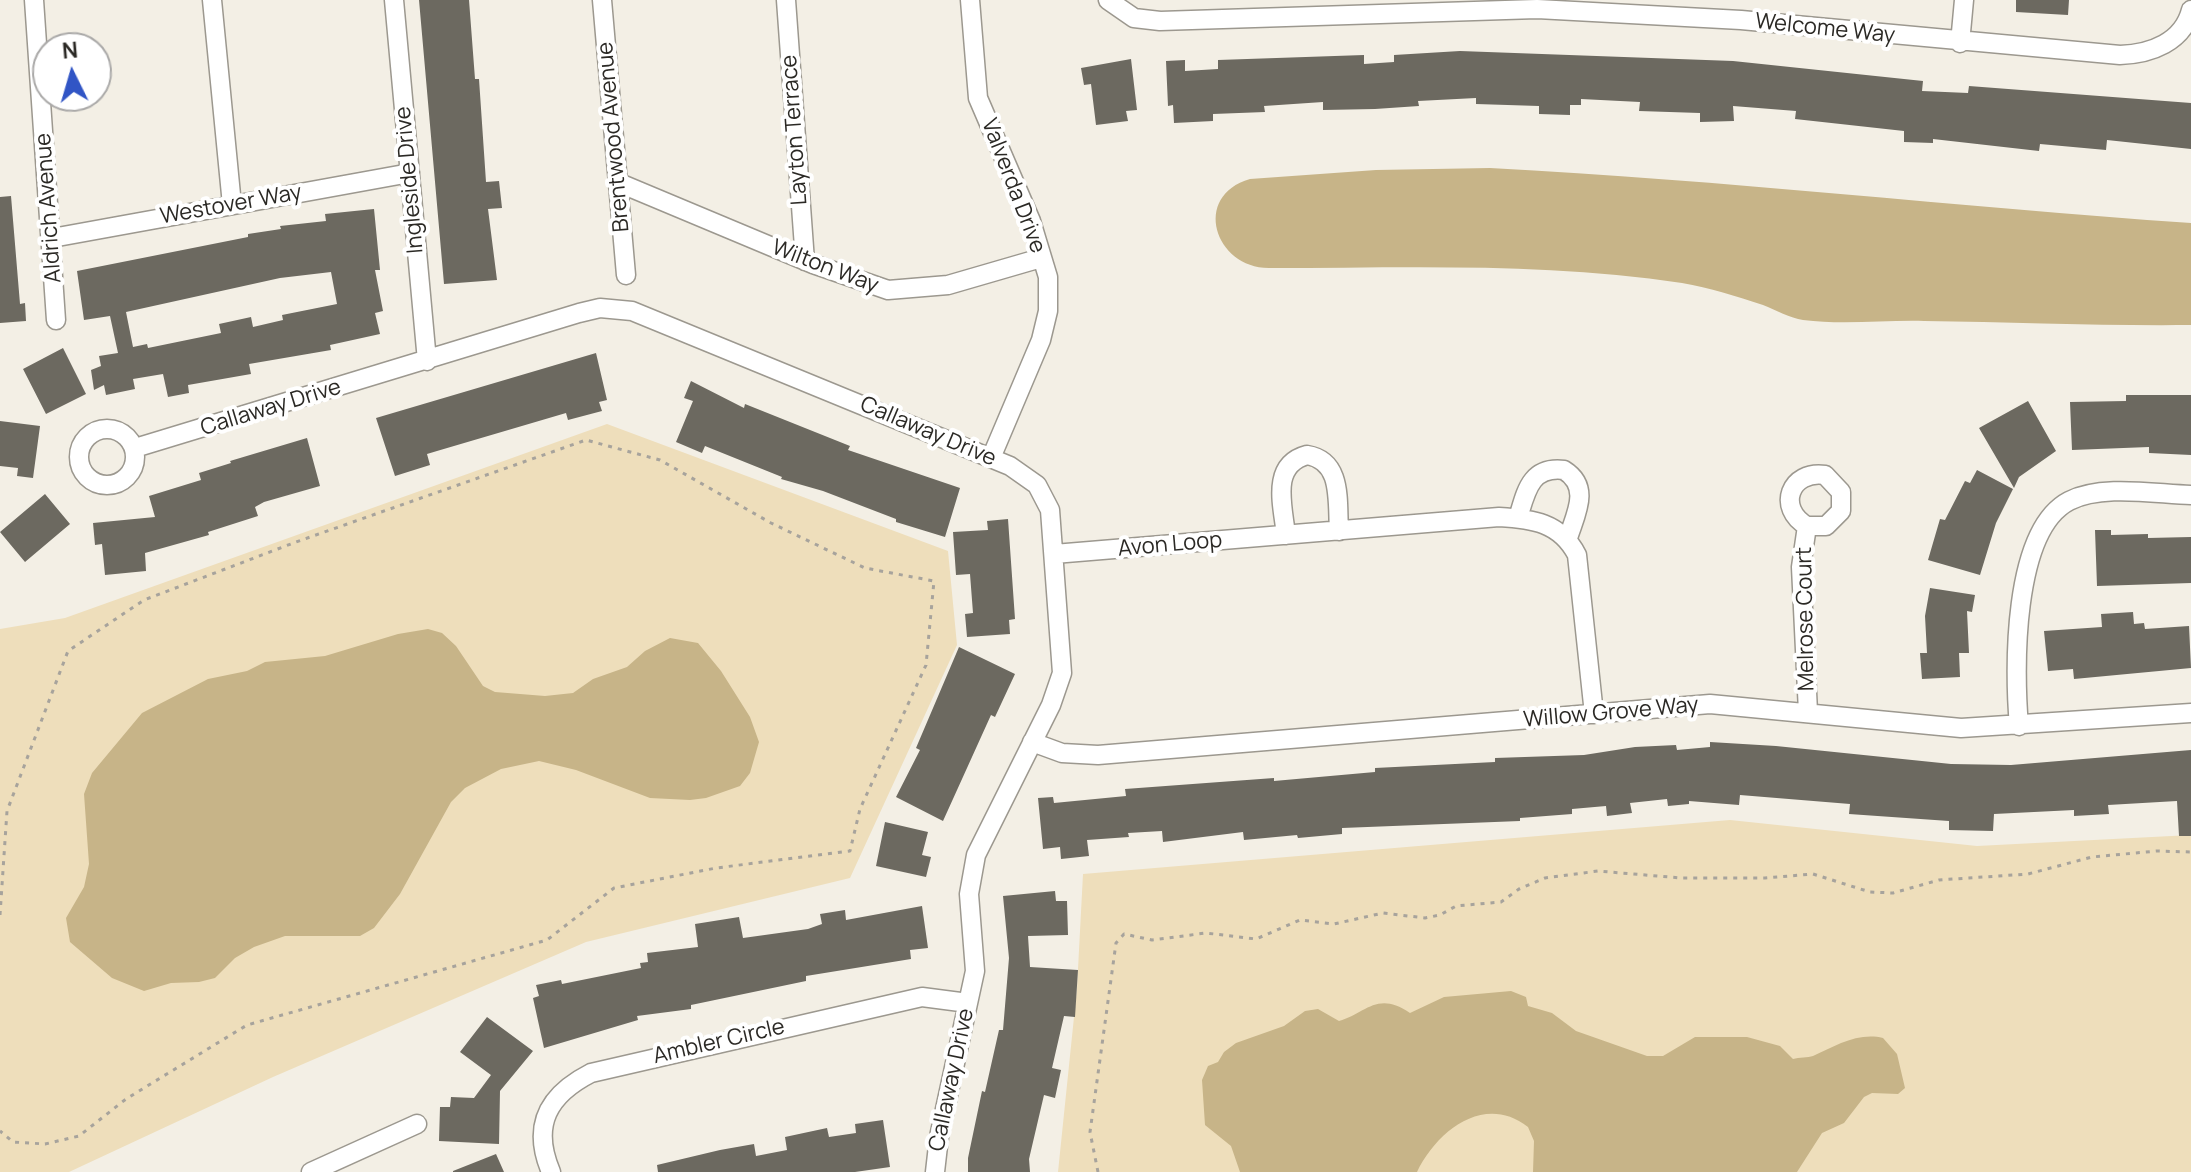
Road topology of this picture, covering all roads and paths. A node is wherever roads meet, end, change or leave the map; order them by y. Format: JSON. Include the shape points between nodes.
{"nodes":[{"id":1,"x":34,"y":0,"type":"edge"},
{"id":2,"x":212,"y":0,"type":"edge"},
{"id":3,"x":394,"y":0,"type":"edge"},
{"id":4,"x":602,"y":0,"type":"edge"},
{"id":5,"x":786,"y":0,"type":"edge"},
{"id":6,"x":970,"y":0,"type":"edge"},
{"id":7,"x":1108,"y":0,"type":"edge"},
{"id":8,"x":1741,"y":0,"type":"edge"},
{"id":9,"x":1964,"y":0,"type":"edge"},
{"id":10,"x":1544,"y":5,"type":"edge"},
{"id":11,"x":2191,"y":12,"type":"edge"},
{"id":12,"x":1741,"y":20,"type":"junction"},
{"id":13,"x":1960,"y":43,"type":"junction"},
{"id":14,"x":410,"y":173,"type":"junction"},
{"id":15,"x":617,"y":182,"type":"junction"},
{"id":16,"x":232,"y":205,"type":"junction"},
{"id":17,"x":52,"y":238,"type":"junction"},
{"id":18,"x":1041,"y":258,"type":"junction"},
{"id":19,"x":805,"y":261,"type":"junction"},
{"id":20,"x":626,"y":275,"type":"dead end"},
{"id":21,"x":56,"y":320,"type":"dead end"},
{"id":22,"x":427,"y":361,"type":"junction"},
{"id":23,"x":135,"y":448,"type":"dead end"},
{"id":24,"x":991,"y":458,"type":"junction"},
{"id":25,"x":2191,"y":495,"type":"edge"},
{"id":26,"x":1518,"y":518,"type":"junction"},
{"id":27,"x":1807,"y":526,"type":"dead end"},
{"id":28,"x":1339,"y":531,"type":"junction"},
{"id":29,"x":1286,"y":535,"type":"junction"},
{"id":30,"x":1568,"y":538,"type":"junction"},
{"id":31,"x":1054,"y":554,"type":"junction"},
{"id":32,"x":1808,"y":712,"type":"junction"},
{"id":33,"x":2191,"y":713,"type":"edge"},
{"id":34,"x":1594,"y":714,"type":"junction"},
{"id":35,"x":2019,"y":726,"type":"junction"},
{"id":36,"x":1032,"y":742,"type":"junction"},
{"id":37,"x":2191,"y":852,"type":"edge"},
{"id":38,"x":0,"y":915,"type":"edge"},
{"id":39,"x":968,"y":1003,"type":"junction"},
{"id":40,"x":417,"y":1124,"type":"dead end"},
{"id":41,"x":0,"y":1131,"type":"edge"},
{"id":42,"x":322,"y":1170,"type":"edge"},
{"id":43,"x":551,"y":1172,"type":"edge"},
{"id":44,"x":935,"y":1172,"type":"edge"},
{"id":45,"x":1098,"y":1172,"type":"edge"}],
"edges":[{"from":1,"to":17,"type":"street","name":"Aldrich Avenue"},
{"from":2,"to":16,"type":"street"},
{"from":3,"to":14,"type":"street","name":"Ingleside Drive"},
{"from":4,"to":15,"type":"street","name":"Brentwood Avenue"},
{"from":5,"to":19,"type":"street","name":"Layton Terrace"},
{"from":6,"to":18,"type":"street","name":"Valverda Drive","via":[[978,98],[1031,221]]},
{"from":7,"to":10,"type":"street","name":"Welcome Way","via":[[1134,18],[1160,21]]},
{"from":8,"to":12,"type":"street"},
{"from":9,"to":13,"type":"street"},
{"from":10,"to":12,"type":"street","name":"Welcome Way"},
{"from":11,"to":13,"type":"street","name":"Welcome Way","via":[[2188,23],[2147,54]]},
{"from":12,"to":13,"type":"street","name":"Welcome Way"},
{"from":14,"to":16,"type":"street","name":"Westover Way"},
{"from":14,"to":22,"type":"street","name":"Ingleside Drive"},
{"from":15,"to":19,"type":"street","name":"Wilton Way"},
{"from":15,"to":20,"type":"street","name":"Brentwood Avenue"},
{"from":16,"to":17,"type":"street","name":"Westover Way"},
{"from":17,"to":21,"type":"street","name":"Aldrich Avenue"},
{"from":18,"to":19,"type":"street","name":"Wilton Way","via":[[948,285],[888,290]]},
{"from":18,"to":24,"type":"street","name":"Valverda Drive","via":[[1048,277],[1048,311],[1041,340]]},
{"from":22,"to":23,"type":"street","name":"Callaway Drive"},
{"from":22,"to":24,"type":"street","name":"Callaway Drive","via":[[579,313],[615,308]]},
{"from":24,"to":31,"type":"street","name":"Callaway Drive","via":[[1026,476],[1044,496]]},
{"from":25,"to":35,"type":"street","via":[[2090,494],[2053,513],[2031,560],[2017,620]]},
{"from":26,"to":28,"type":"street","name":"Avon Loop"},
{"from":26,"to":30,"type":"street","name":"Avon Loop","via":[[1553,527]]},
{"from":26,"to":30,"type":"street","via":[[1533,478],[1564,470],[1578,483],[1581,497]]},
{"from":27,"to":32,"type":"street","name":"Melrose Court","via":[[1801,567]]},
{"from":28,"to":29,"type":"street","name":"Avon Loop"},
{"from":28,"to":29,"type":"street","via":[[1332,469],[1307,455],[1287,465],[1281,478]]},
{"from":29,"to":31,"type":"street","name":"Avon Loop"},
{"from":30,"to":34,"type":"street","via":[[1577,555]]},
{"from":31,"to":36,"type":"street","name":"Callaway Drive","via":[[1062,673]]},
{"from":32,"to":34,"type":"street","name":"Willow Grove Way","via":[[1710,704]]},
{"from":32,"to":35,"type":"street","name":"Willow Grove Way","via":[[1961,728]]},
{"from":33,"to":35,"type":"street","name":"Willow Grove Way"},
{"from":34,"to":36,"type":"street","name":"Willow Grove Way","via":[[1089,756]]},
{"from":36,"to":39,"type":"street","name":"Callaway Drive","via":[[976,855],[969,894],[975,971]]},
{"from":37,"to":45,"type":"path","via":[[2092,857],[2028,874],[1939,880],[1893,893],[1870,892],[1813,874],[1681,878],[1598,871],[1545,878],[1501,902],[1456,906],[1425,918],[1383,913],[1334,924],[1300,920],[1256,939],[1206,933],[1152,940],[1124,934],[1116,943],[1090,1132]]},
{"from":38,"to":41,"type":"path","via":[[7,811],[68,651],[144,600],[296,542],[586,440],[660,460],[771,523],[865,568],[934,581],[926,665],[860,809],[850,851],[614,888],[547,940],[247,1025],[126,1099],[79,1136],[13,1142]]},
{"from":39,"to":43,"type":"street","name":"Ambler Circle","via":[[922,997],[591,1073],[566,1086],[549,1107],[542,1133]]},
{"from":39,"to":44,"type":"street","name":"Callaway Drive"},
{"from":40,"to":42,"type":"street"}]}
